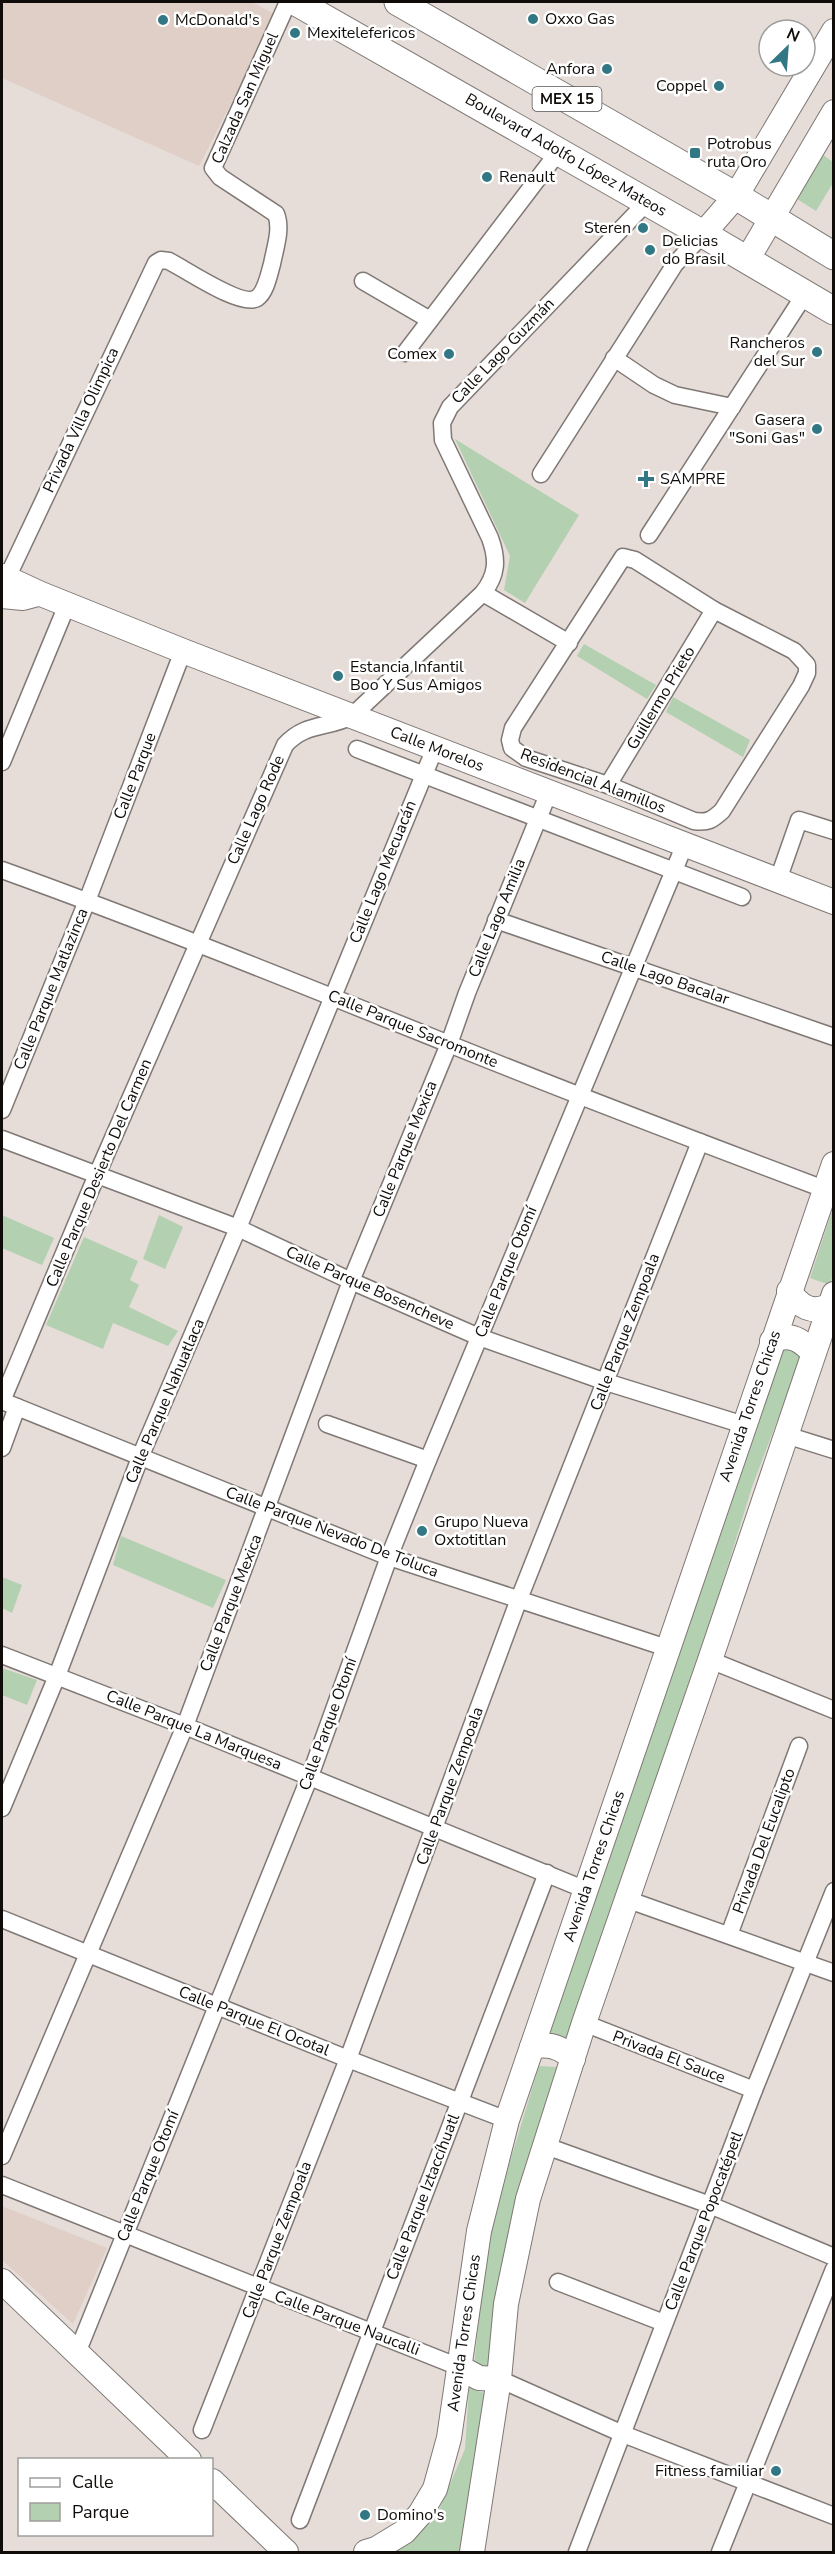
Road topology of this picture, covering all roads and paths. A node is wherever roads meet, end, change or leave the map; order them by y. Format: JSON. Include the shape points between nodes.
{"nodes":[{"id":1,"x":288,"y":2,"type":"edge"},
{"id":2,"x":296,"y":2,"type":"edge"},
{"id":3,"x":398,"y":2,"type":"edge"},
{"id":4,"x":834,"y":31,"type":"edge"},
{"id":5,"x":834,"y":112,"type":"edge"},
{"id":6,"x":559,"y":151,"type":"junction"},
{"id":7,"x":736,"y":196,"type":"junction"},
{"id":8,"x":647,"y":202,"type":"junction"},
{"id":9,"x":772,"y":219,"type":"junction"},
{"id":10,"x":703,"y":234,"type":"junction"},
{"id":11,"x":834,"y":256,"type":"edge"},
{"id":12,"x":747,"y":260,"type":"junction"},
{"id":13,"x":156,"y":263,"type":"joint"},
{"id":14,"x":363,"y":280,"type":"dead end"},
{"id":15,"x":805,"y":294,"type":"junction"},
{"id":16,"x":834,"y":311,"type":"edge"},
{"id":17,"x":430,"y":320,"type":"junction"},
{"id":18,"x":405,"y":353,"type":"dead end"},
{"id":19,"x":614,"y":358,"type":"junction"},
{"id":20,"x":732,"y":407,"type":"junction"},
{"id":21,"x":541,"y":474,"type":"dead end"},
{"id":22,"x":649,"y":535,"type":"dead end"},
{"id":23,"x":3,"y":583,"type":"edge"},
{"id":24,"x":483,"y":594,"type":"junction"},
{"id":25,"x":68,"y":605,"type":"junction"},
{"id":26,"x":714,"y":610,"type":"junction"},
{"id":27,"x":569,"y":643,"type":"junction"},
{"id":28,"x":183,"y":651,"type":"junction"},
{"id":29,"x":352,"y":716,"type":"junction"},
{"id":30,"x":435,"y":748,"type":"junction"},
{"id":31,"x":357,"y":749,"type":"dead end"},
{"id":32,"x":2,"y":762,"type":"edge"},
{"id":33,"x":424,"y":774,"type":"junction"},
{"id":34,"x":608,"y":785,"type":"junction"},
{"id":35,"x":549,"y":792,"type":"junction"},
{"id":36,"x":538,"y":819,"type":"junction"},
{"id":37,"x":834,"y":831,"type":"edge"},
{"id":38,"x":685,"y":844,"type":"junction"},
{"id":39,"x":2,"y":870,"type":"edge"},
{"id":40,"x":674,"y":870,"type":"junction"},
{"id":41,"x":778,"y":880,"type":"junction"},
{"id":42,"x":742,"y":897,"type":"dead end"},
{"id":43,"x":87,"y":901,"type":"junction"},
{"id":44,"x":834,"y":902,"type":"edge"},
{"id":45,"x":496,"y":920,"type":"junction"},
{"id":46,"x":198,"y":945,"type":"junction"},
{"id":47,"x":634,"y":967,"type":"junction"},
{"id":48,"x":332,"y":996,"type":"junction"},
{"id":49,"x":834,"y":1037,"type":"edge"},
{"id":50,"x":449,"y":1044,"type":"junction"},
{"id":51,"x":578,"y":1095,"type":"junction"},
{"id":52,"x":2,"y":1110,"type":"edge"},
{"id":53,"x":2,"y":1139,"type":"edge"},
{"id":54,"x":700,"y":1142,"type":"junction"},
{"id":55,"x":834,"y":1164,"type":"edge"},
{"id":56,"x":96,"y":1177,"type":"junction"},
{"id":57,"x":824,"y":1190,"type":"junction"},
{"id":58,"x":238,"y":1228,"type":"junction"},
{"id":59,"x":351,"y":1281,"type":"junction"},
{"id":60,"x":789,"y":1291,"type":"junction"},
{"id":61,"x":832,"y":1299,"type":"edge"},
{"id":62,"x":479,"y":1337,"type":"junction"},
{"id":63,"x":772,"y":1341,"type":"junction"},
{"id":64,"x":813,"y":1353,"type":"junction"},
{"id":65,"x":606,"y":1382,"type":"junction"},
{"id":66,"x":7,"y":1403,"type":"edge"},
{"id":67,"x":327,"y":1424,"type":"dead end"},
{"id":68,"x":744,"y":1425,"type":"junction"},
{"id":69,"x":786,"y":1435,"type":"junction"},
{"id":70,"x":2,"y":1448,"type":"edge"},
{"id":71,"x":834,"y":1450,"type":"edge"},
{"id":72,"x":141,"y":1455,"type":"junction"},
{"id":73,"x":428,"y":1460,"type":"junction"},
{"id":74,"x":267,"y":1509,"type":"junction"},
{"id":75,"x":388,"y":1557,"type":"junction"},
{"id":76,"x":519,"y":1599,"type":"junction"},
{"id":77,"x":667,"y":1648,"type":"junction"},
{"id":78,"x":2,"y":1655,"type":"edge"},
{"id":79,"x":710,"y":1660,"type":"junction"},
{"id":80,"x":57,"y":1676,"type":"junction"},
{"id":81,"x":834,"y":1710,"type":"edge"},
{"id":82,"x":184,"y":1726,"type":"junction"},
{"id":83,"x":799,"y":1746,"type":"dead end"},
{"id":84,"x":310,"y":1776,"type":"junction"},
{"id":85,"x":2,"y":1808,"type":"edge"},
{"id":86,"x":435,"y":1828,"type":"junction"},
{"id":87,"x":547,"y":1873,"type":"junction"},
{"id":88,"x":586,"y":1890,"type":"junction"},
{"id":89,"x":834,"y":1891,"type":"edge"},
{"id":90,"x":626,"y":1899,"type":"junction"},
{"id":91,"x":2,"y":1919,"type":"edge"},
{"id":92,"x":729,"y":1935,"type":"junction"},
{"id":93,"x":87,"y":1953,"type":"junction"},
{"id":94,"x":805,"y":1963,"type":"junction"},
{"id":95,"x":834,"y":1973,"type":"edge"},
{"id":96,"x":216,"y":2005,"type":"junction"},
{"id":97,"x":584,"y":2023,"type":"junction"},
{"id":98,"x":532,"y":2047,"type":"junction"},
{"id":99,"x":348,"y":2059,"type":"junction"},
{"id":100,"x":573,"y":2059,"type":"junction"},
{"id":101,"x":754,"y":2090,"type":"junction"},
{"id":102,"x":460,"y":2104,"type":"junction"},
{"id":103,"x":507,"y":2120,"type":"junction"},
{"id":104,"x":546,"y":2146,"type":"junction"},
{"id":105,"x":2,"y":2156,"type":"edge"},
{"id":106,"x":2,"y":2186,"type":"edge"},
{"id":107,"x":710,"y":2205,"type":"junction"},
{"id":108,"x":124,"y":2236,"type":"junction"},
{"id":109,"x":834,"y":2257,"type":"edge"},
{"id":110,"x":834,"y":2269,"type":"edge"},
{"id":111,"x":2,"y":2281,"type":"edge"},
{"id":112,"x":558,"y":2282,"type":"dead end"},
{"id":113,"x":258,"y":2288,"type":"junction"},
{"id":114,"x":664,"y":2323,"type":"junction"},
{"id":115,"x":370,"y":2332,"type":"junction"},
{"id":116,"x":77,"y":2354,"type":"junction"},
{"id":117,"x":459,"y":2367,"type":"junction"},
{"id":118,"x":499,"y":2379,"type":"junction"},
{"id":119,"x":202,"y":2430,"type":"dead end"},
{"id":120,"x":623,"y":2434,"type":"junction"},
{"id":121,"x":187,"y":2458,"type":"edge"},
{"id":122,"x":213,"y":2482,"type":"edge"},
{"id":123,"x":747,"y":2483,"type":"junction"},
{"id":124,"x":834,"y":2516,"type":"edge"},
{"id":125,"x":300,"y":2520,"type":"dead end"},
{"id":126,"x":286,"y":2553,"type":"edge"},
{"id":127,"x":366,"y":2553,"type":"edge"},
{"id":128,"x":472,"y":2553,"type":"edge"},
{"id":129,"x":577,"y":2553,"type":"edge"},
{"id":130,"x":720,"y":2553,"type":"edge"}],
"edges":[{"from":1,"to":13,"type":"street","name":"Calzada San Miguel","via":[[213,168],[220,177],[276,214],[278,232],[269,278],[257,298],[250,300],[235,297],[169,261]]},
{"from":2,"to":6,"type":"main road","name":"Boulevard Adolfo López Mateos","number":"MEX 15"},
{"from":3,"to":7,"type":"main road","number":"MEX 15"},
{"from":4,"to":7,"type":"main road"},
{"from":5,"to":9,"type":"main road"},
{"from":6,"to":8,"type":"main road","name":"Boulevard Adolfo López Mateos","number":"MEX 15"},
{"from":6,"to":17,"type":"street"},
{"from":7,"to":9,"type":"main road","number":"MEX 15"},
{"from":7,"to":10,"type":"main road"},
{"from":8,"to":10,"type":"main road","name":"Boulevard Adolfo López Mateos","number":"MEX 15"},
{"from":8,"to":24,"type":"street","name":"Calle Lago Guzmán","via":[[450,407],[442,423],[443,440],[495,552],[495,574]]},
{"from":9,"to":11,"type":"main road","number":"MEX 15"},
{"from":9,"to":12,"type":"main road"},
{"from":10,"to":12,"type":"main road","name":"Boulevard Adolfo López Mateos","number":"MEX 15"},
{"from":10,"to":19,"type":"street","via":[[675,264]]},
{"from":12,"to":15,"type":"main road","name":"Boulevard Adolfo López Mateos","number":"MEX 15"},
{"from":13,"to":23,"type":"street","name":"Privada Villa Olimpica"},
{"from":14,"to":17,"type":"street"},
{"from":15,"to":16,"type":"main road","name":"Boulevard Adolfo López Mateos","number":"MEX 15"},
{"from":15,"to":20,"type":"street"},
{"from":17,"to":18,"type":"street"},
{"from":19,"to":20,"type":"street","via":[[654,386],[675,395]]},
{"from":19,"to":21,"type":"street"},
{"from":20,"to":22,"type":"street"},
{"from":23,"to":25,"type":"main road","name":"Calle Morelos"},
{"from":24,"to":27,"type":"street"},
{"from":24,"to":29,"type":"street","name":"Calle Lago Guzmán"},
{"from":25,"to":28,"type":"main road","name":"Calle Morelos"},
{"from":25,"to":32,"type":"street"},
{"from":26,"to":27,"type":"street","name":"Residencial Alamillos","via":[[635,560],[623,557]]},
{"from":26,"to":34,"type":"street","name":"Guillermo Prieto"},
{"from":26,"to":34,"type":"street","name":"Residencial Alamillos","via":[[794,651],[807,665],[801,686],[722,811],[711,821],[694,821]]},
{"from":27,"to":34,"type":"street","name":"Residencial Alamillos","via":[[518,720],[510,740],[512,748],[526,758]]},
{"from":28,"to":29,"type":"main road","name":"Calle Morelos"},
{"from":28,"to":43,"type":"street","name":"Calle Parque"},
{"from":29,"to":30,"type":"main road","name":"Calle Morelos"},
{"from":29,"to":46,"type":"street","name":"Calle Lago Rode","via":[[307,728],[285,745]]},
{"from":30,"to":33,"type":"street","name":"Calle Lago Mecuacán"},
{"from":30,"to":35,"type":"main road","name":"Calle Morelos"},
{"from":31,"to":33,"type":"street"},
{"from":33,"to":36,"type":"street"},
{"from":33,"to":48,"type":"street","name":"Calle Lago Mecuacán"},
{"from":35,"to":36,"type":"street","name":"Calle Lago Amilia"},
{"from":35,"to":38,"type":"main road","name":"Calle Morelos"},
{"from":36,"to":40,"type":"street"},
{"from":36,"to":45,"type":"street","name":"Calle Lago Amilia"},
{"from":37,"to":41,"type":"street","via":[[799,820]]},
{"from":38,"to":40,"type":"street","name":"Calle Parque Otomí"},
{"from":38,"to":41,"type":"main road","name":"Calle Morelos"},
{"from":39,"to":43,"type":"street","name":"Calle Parque Sacromonte"},
{"from":40,"to":42,"type":"street"},
{"from":40,"to":47,"type":"street","name":"Calle Parque Otomí"},
{"from":41,"to":44,"type":"main road","name":"Calle Morelos"},
{"from":43,"to":46,"type":"street","name":"Calle Parque Sacromonte"},
{"from":43,"to":52,"type":"street","name":"Calle Parque Matlazinca"},
{"from":45,"to":47,"type":"street","name":"Calle Lago Bacalar"},
{"from":45,"to":50,"type":"street","name":"Calle Lago Amilia"},
{"from":46,"to":48,"type":"street","name":"Calle Parque Sacromonte"},
{"from":46,"to":56,"type":"street","name":"Calle Parque Desierto Del Carmen"},
{"from":47,"to":49,"type":"street","name":"Calle Lago Bacalar"},
{"from":47,"to":51,"type":"street","name":"Calle Parque Otomí"},
{"from":48,"to":50,"type":"street","name":"Calle Parque Sacromonte"},
{"from":48,"to":58,"type":"street","name":"Calle Parque Nahuatlaca"},
{"from":50,"to":51,"type":"street","name":"Calle Parque Sacromonte"},
{"from":50,"to":59,"type":"street","name":"Calle Parque Mexica"},
{"from":51,"to":54,"type":"street","name":"Calle Parque Sacromonte"},
{"from":51,"to":62,"type":"street","name":"Calle Parque Otomí"},
{"from":53,"to":56,"type":"street","name":"Calle Parque Bosencheve"},
{"from":54,"to":57,"type":"street","name":"Calle Parque Sacromonte"},
{"from":54,"to":65,"type":"street","name":"Calle Parque Zempoala"},
{"from":55,"to":57,"type":"main road","name":"Avenida Torres Chicas"},
{"from":56,"to":58,"type":"street","name":"Calle Parque Bosencheve"},
{"from":56,"to":66,"type":"street","name":"Calle Parque Desierto Del Carmen"},
{"from":57,"to":60,"type":"main road","name":"Avenida Torres Chicas"},
{"from":58,"to":59,"type":"street","name":"Calle Parque Bosencheve"},
{"from":58,"to":72,"type":"street","name":"Calle Parque Nahuatlaca"},
{"from":59,"to":62,"type":"street","name":"Calle Parque Bosencheve"},
{"from":59,"to":74,"type":"street","name":"Calle Parque Mexica"},
{"from":60,"to":61,"type":"main road","via":[[796,1302],[817,1311]]},
{"from":60,"to":63,"type":"main road","name":"Avenida Torres Chicas"},
{"from":61,"to":64,"type":"main road"},
{"from":62,"to":65,"type":"street","name":"Calle Parque Bosencheve"},
{"from":62,"to":73,"type":"street","name":"Calle Parque Otomí"},
{"from":63,"to":64,"type":"main road","via":[[793,1338]]},
{"from":63,"to":68,"type":"main road","name":"Avenida Torres Chicas"},
{"from":64,"to":69,"type":"main road"},
{"from":65,"to":68,"type":"street","name":"Calle Parque Bosencheve"},
{"from":65,"to":76,"type":"street","name":"Calle Parque Zempoala"},
{"from":66,"to":70,"type":"street","name":"Calle Parque Desierto Del Carmen"},
{"from":66,"to":72,"type":"street","name":"Calle Parque Nevado De Toluca"},
{"from":67,"to":73,"type":"street"},
{"from":68,"to":77,"type":"main road","name":"Avenida Torres Chicas"},
{"from":69,"to":71,"type":"street"},
{"from":69,"to":79,"type":"main road"},
{"from":72,"to":74,"type":"street","name":"Calle Parque Nevado De Toluca"},
{"from":72,"to":80,"type":"street","name":"Calle Parque Nahuatlaca"},
{"from":73,"to":75,"type":"street","name":"Calle Parque Otomí"},
{"from":74,"to":75,"type":"street","name":"Calle Parque Nevado De Toluca"},
{"from":74,"to":82,"type":"street","name":"Calle Parque Mexica"},
{"from":75,"to":76,"type":"street","name":"Calle Parque Nevado De Toluca"},
{"from":75,"to":84,"type":"street","name":"Calle Parque Otomí"},
{"from":76,"to":77,"type":"street","name":"Calle Parque Nevado De Toluca"},
{"from":76,"to":86,"type":"street","name":"Calle Parque Zempoala"},
{"from":77,"to":88,"type":"main road","name":"Avenida Torres Chicas"},
{"from":78,"to":80,"type":"street","name":"Calle Parque La Marquesa"},
{"from":79,"to":81,"type":"street"},
{"from":79,"to":90,"type":"main road"},
{"from":80,"to":82,"type":"street","name":"Calle Parque La Marquesa"},
{"from":80,"to":85,"type":"street","name":"Calle Parque Nahuatlaca"},
{"from":82,"to":84,"type":"street","name":"Calle Parque La Marquesa"},
{"from":82,"to":93,"type":"street","name":"Calle Parque Mexica"},
{"from":83,"to":92,"type":"street","name":"Privada Del Eucalipto"},
{"from":84,"to":86,"type":"street","name":"Calle Parque La Marquesa"},
{"from":84,"to":96,"type":"street","name":"Calle Parque Otomí"},
{"from":86,"to":87,"type":"street","name":"Calle Parque La Marquesa"},
{"from":86,"to":99,"type":"street","name":"Calle Parque Zempoala"},
{"from":87,"to":88,"type":"street","name":"Calle Parque La Marquesa"},
{"from":87,"to":102,"type":"street","name":"Calle Parque Iztaccíhuatl"},
{"from":88,"to":98,"type":"main road","name":"Avenida Torres Chicas"},
{"from":89,"to":94,"type":"street","name":"Calle Parque Popocatépetl"},
{"from":90,"to":92,"type":"street"},
{"from":90,"to":97,"type":"main road"},
{"from":91,"to":93,"type":"street","name":"Calle Parque El Ocotal"},
{"from":92,"to":94,"type":"street"},
{"from":93,"to":96,"type":"street","name":"Calle Parque El Ocotal"},
{"from":93,"to":105,"type":"street","name":"Calle Parque Mexica"},
{"from":94,"to":95,"type":"street"},
{"from":94,"to":101,"type":"street","name":"Calle Parque Popocatépetl"},
{"from":96,"to":99,"type":"street","name":"Calle Parque El Ocotal"},
{"from":96,"to":108,"type":"street","name":"Calle Parque Otomí"},
{"from":97,"to":100,"type":"main road"},
{"from":97,"to":101,"type":"street","name":"Privada El Sauce"},
{"from":98,"to":100,"type":"main road","via":[[549,2046]]},
{"from":98,"to":103,"type":"main road","name":"Avenida Torres Chicas"},
{"from":99,"to":102,"type":"street","name":"Calle Parque El Ocotal"},
{"from":99,"to":113,"type":"street","name":"Calle Parque Zempoala"},
{"from":100,"to":104,"type":"main road"},
{"from":101,"to":107,"type":"street","name":"Calle Parque Popocatépetl"},
{"from":102,"to":103,"type":"street","name":"Calle Parque El Ocotal"},
{"from":102,"to":115,"type":"street","name":"Calle Parque Iztaccíhuatl"},
{"from":103,"to":117,"type":"main road","name":"Avenida Torres Chicas","via":[[479,2231]]},
{"from":104,"to":107,"type":"street"},
{"from":104,"to":118,"type":"main road","via":[[519,2231],[506,2304]]},
{"from":106,"to":108,"type":"street","name":"Calle Parque Naucalli"},
{"from":107,"to":109,"type":"street"},
{"from":107,"to":114,"type":"street","name":"Calle Parque Popocatépetl"},
{"from":108,"to":113,"type":"street","name":"Calle Parque Naucalli"},
{"from":108,"to":116,"type":"street","name":"Calle Parque Otomí"},
{"from":110,"to":123,"type":"street"},
{"from":111,"to":116,"type":"main road"},
{"from":112,"to":114,"type":"street"},
{"from":113,"to":115,"type":"street","name":"Calle Parque Naucalli"},
{"from":113,"to":119,"type":"street","name":"Calle Parque Zempoala"},
{"from":114,"to":120,"type":"street","name":"Calle Parque Popocatépetl"},
{"from":115,"to":117,"type":"street","name":"Calle Parque Naucalli"},
{"from":115,"to":125,"type":"street","name":"Calle Parque Iztaccíhuatl"},
{"from":116,"to":121,"type":"main road"},
{"from":117,"to":118,"type":"main road","via":[[479,2378]]},
{"from":117,"to":127,"type":"main road","name":"Avenida Torres Chicas","via":[[449,2438],[435,2489],[404,2532]]},
{"from":118,"to":120,"type":"street"},
{"from":118,"to":128,"type":"main road"},
{"from":120,"to":123,"type":"street"},
{"from":120,"to":129,"type":"street","name":"Calle Parque Popocatépetl"},
{"from":122,"to":126,"type":"main road"},
{"from":123,"to":124,"type":"street"},
{"from":123,"to":130,"type":"street"}]}
